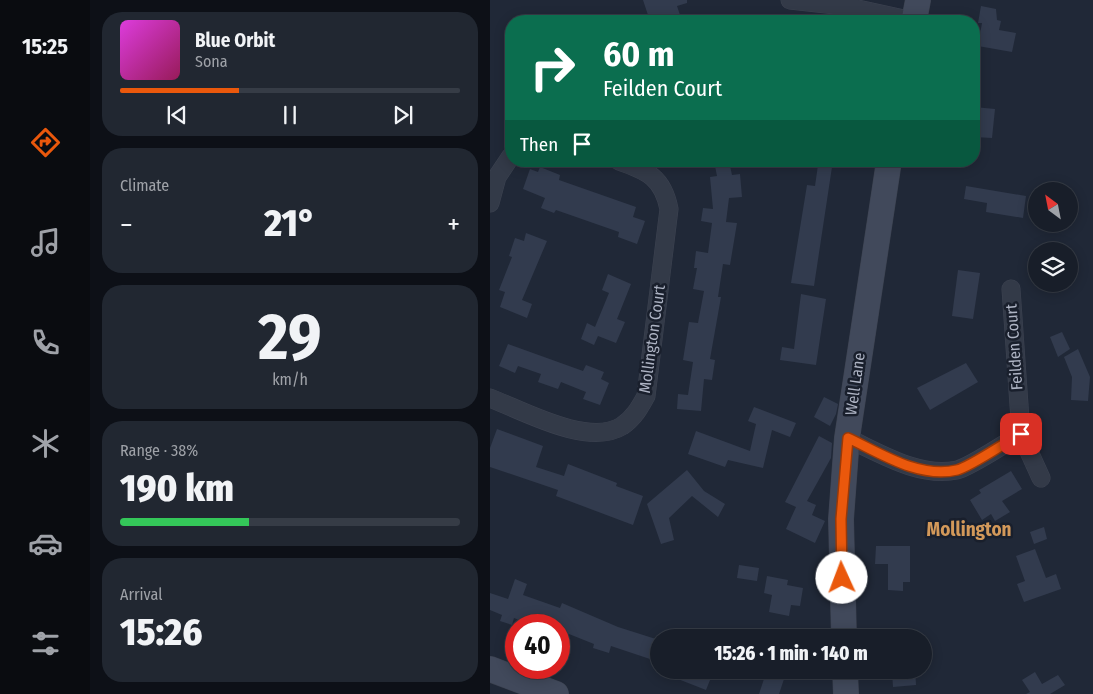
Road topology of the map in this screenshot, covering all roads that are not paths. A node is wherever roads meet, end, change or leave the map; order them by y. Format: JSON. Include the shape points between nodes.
{"nodes":[{"id":1,"x":790,"y":0,"type":"edge"},
{"id":2,"x":918,"y":0,"type":"edge"},
{"id":3,"x":885,"y":15,"type":"edge"},
{"id":4,"x":914,"y":15,"type":"edge"},
{"id":5,"x":505,"y":165,"type":"edge"},
{"id":6,"x":633,"y":167,"type":"edge"},
{"id":7,"x":888,"y":167,"type":"edge"},
{"id":8,"x":490,"y":203,"type":"edge"},
{"id":9,"x":1011,"y":289,"type":"dead end"},
{"id":10,"x":490,"y":398,"type":"edge"},
{"id":11,"x":1021,"y":434,"type":"junction"},
{"id":12,"x":848,"y":438,"type":"junction"},
{"id":13,"x":1041,"y":478,"type":"dead end"},
{"id":14,"x":844,"y":629,"type":"edge"},
{"id":15,"x":490,"y":669,"type":"edge"},
{"id":16,"x":845,"y":679,"type":"edge"},
{"id":17,"x":556,"y":694,"type":"edge"},
{"id":18,"x":846,"y":694,"type":"edge"}],
"edges":[{"from":1,"to":3,"type":"street"},
{"from":2,"to":4,"type":"street"},
{"from":5,"to":8,"type":"street","via":[[497,177]]},
{"from":6,"to":10,"type":"street","name":"Mollington Court","via":[[653,176],[662,185],[669,209],[646,396],[636,414],[610,432],[592,433],[563,427]]},
{"from":7,"to":12,"type":"street","name":"Well Lane"},
{"from":9,"to":11,"type":"street","name":"Feilden Court"},
{"from":11,"to":12,"type":"street","via":[[958,470],[930,471],[902,463]]},
{"from":11,"to":13,"type":"street","name":"Feilden Court"},
{"from":12,"to":14,"type":"street","name":"Well Lane","via":[[841,519]]},
{"from":15,"to":17,"type":"street"},
{"from":16,"to":18,"type":"street"}]}
